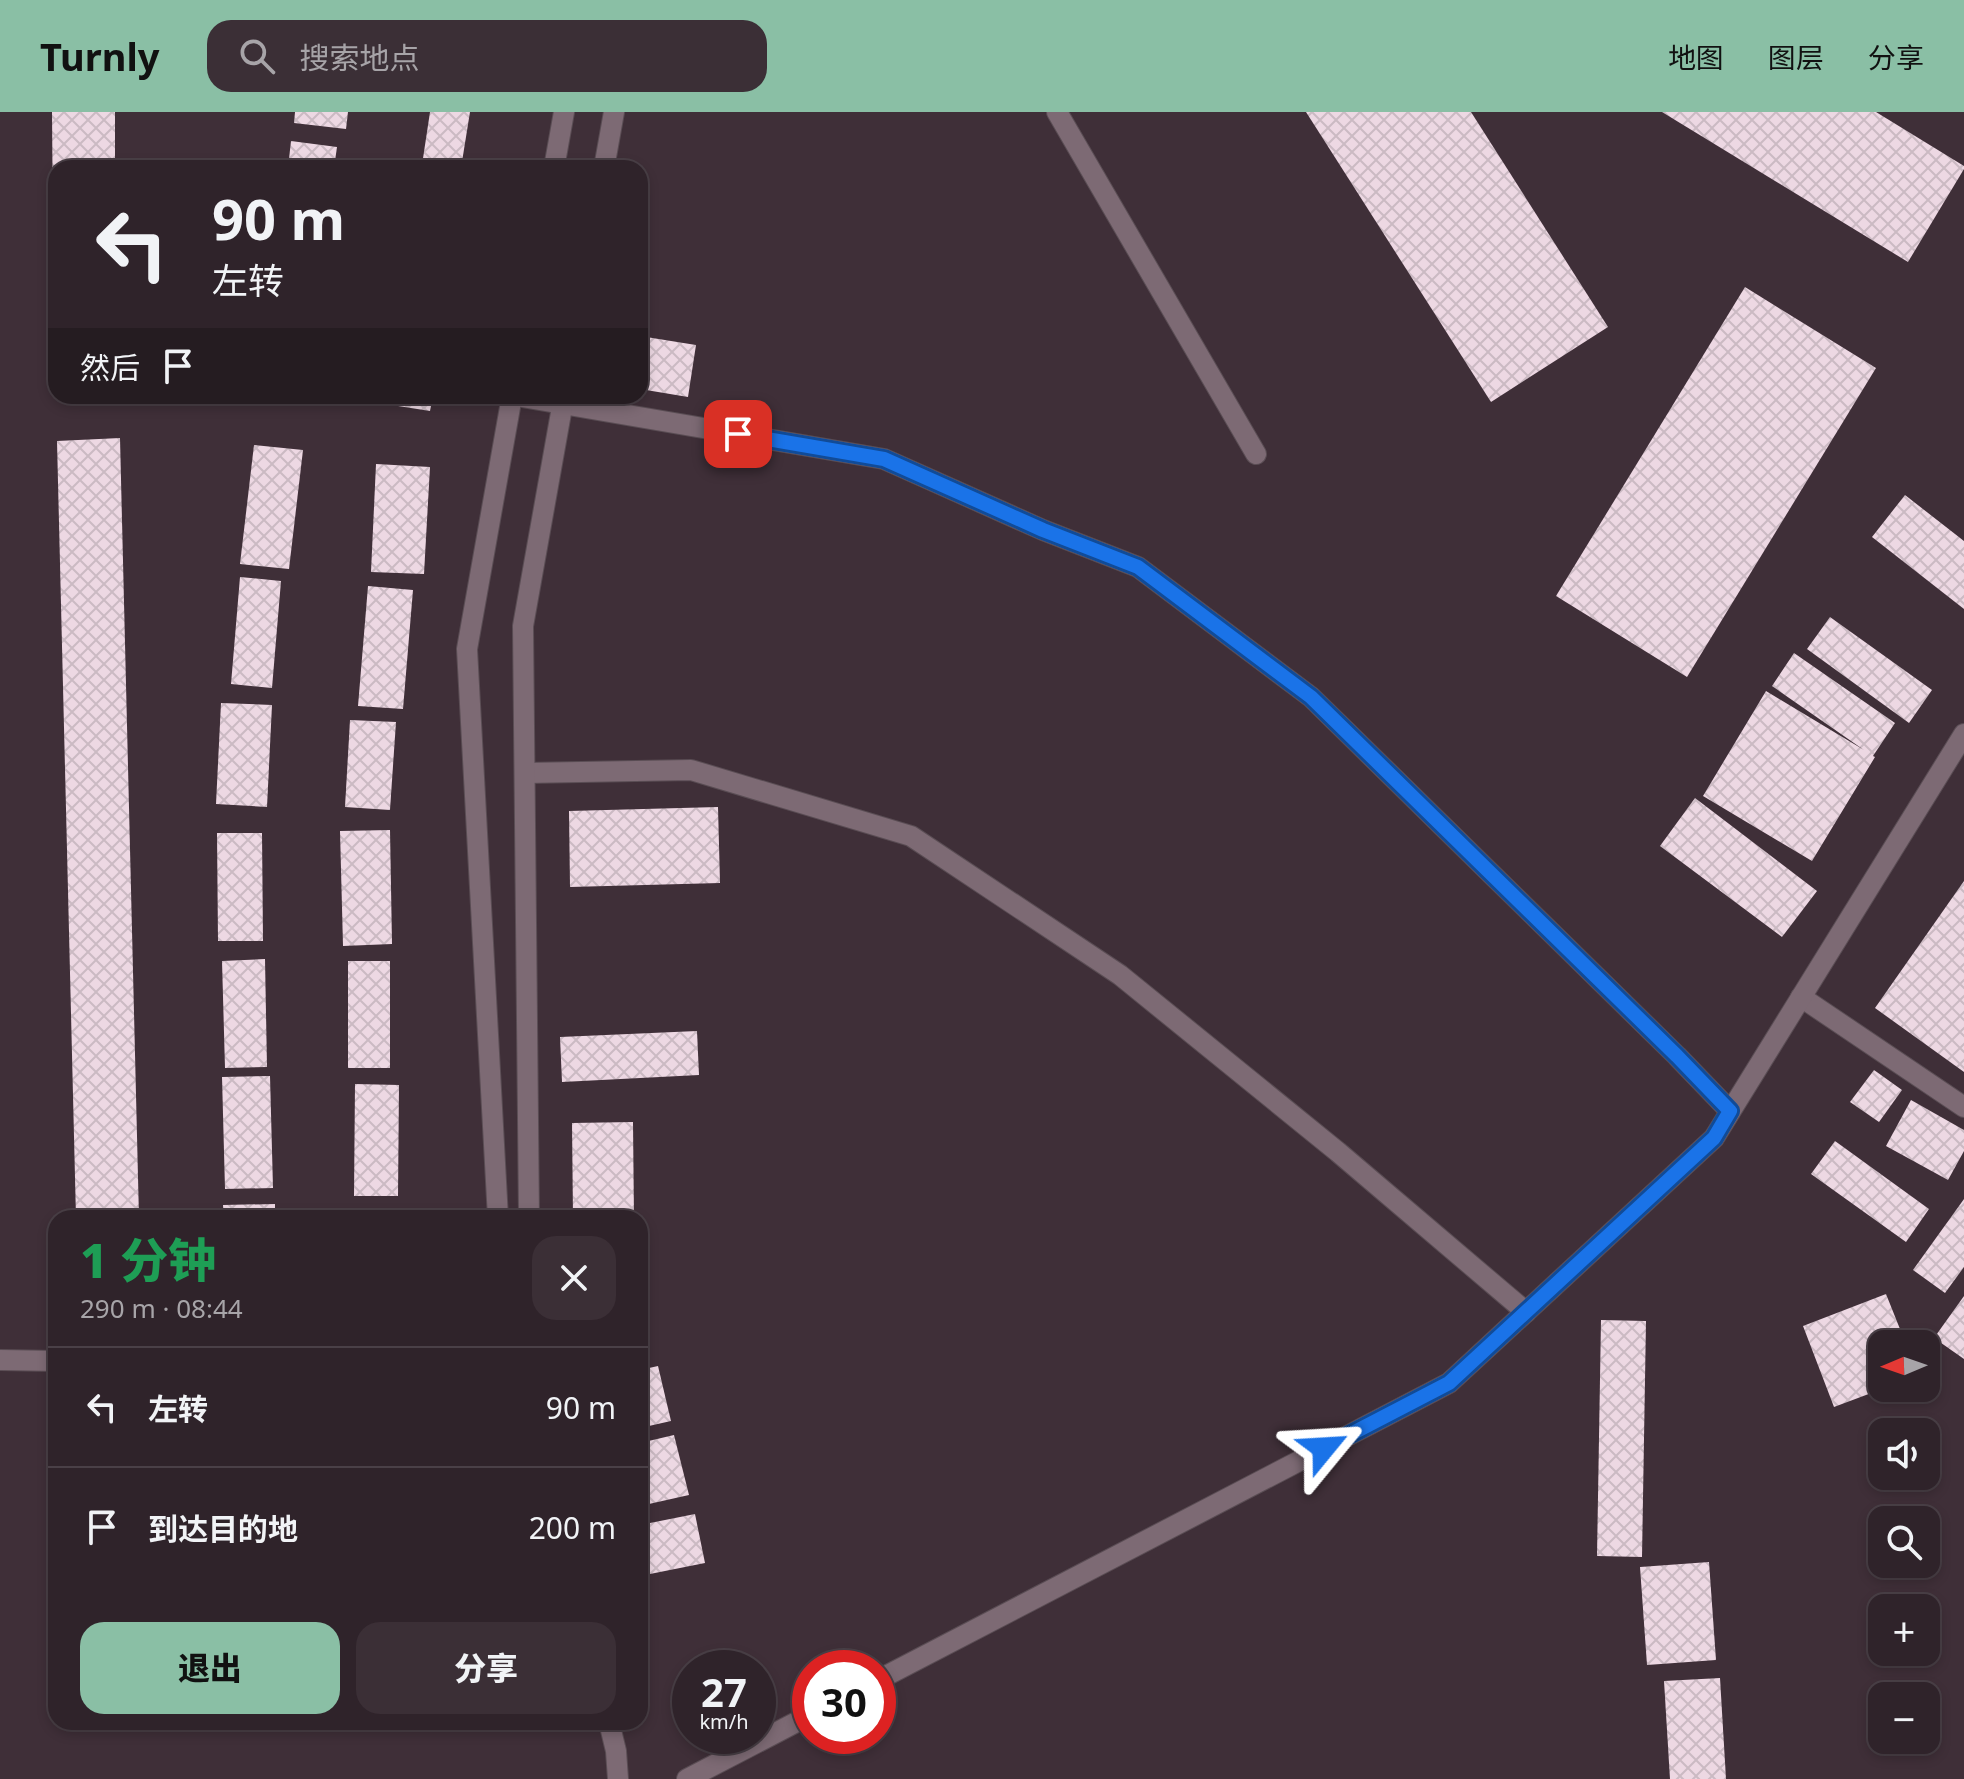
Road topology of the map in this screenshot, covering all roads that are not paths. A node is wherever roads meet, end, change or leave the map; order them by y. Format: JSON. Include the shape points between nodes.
{"nodes":[{"id":1,"x":564,"y":112,"type":"edge"},
{"id":2,"x":614,"y":112,"type":"edge"},
{"id":3,"x":1057,"y":112,"type":"edge"},
{"id":4,"x":555,"y":160,"type":"edge"},
{"id":5,"x":605,"y":160,"type":"edge"},
{"id":6,"x":513,"y":404,"type":"edge"},
{"id":7,"x":562,"y":404,"type":"edge"},
{"id":8,"x":585,"y":404,"type":"edge"},
{"id":9,"x":1256,"y":454,"type":"dead end"},
{"id":10,"x":1964,"y":734,"type":"edge"},
{"id":11,"x":525,"y":773,"type":"junction"},
{"id":12,"x":1801,"y":997,"type":"junction"},
{"id":13,"x":1964,"y":1107,"type":"edge"},
{"id":14,"x":1730,"y":1111,"type":"junction"},
{"id":15,"x":498,"y":1210,"type":"edge"},
{"id":16,"x":529,"y":1210,"type":"edge"},
{"id":17,"x":1526,"y":1312,"type":"junction"},
{"id":18,"x":0,"y":1360,"type":"edge"},
{"id":19,"x":48,"y":1361,"type":"edge"},
{"id":20,"x":896,"y":1671,"type":"edge"},
{"id":21,"x":792,"y":1724,"type":"edge"},
{"id":22,"x":611,"y":1730,"type":"edge"},
{"id":23,"x":618,"y":1779,"type":"edge"},
{"id":24,"x":687,"y":1779,"type":"edge"}],
"edges":[{"from":1,"to":4,"type":"street"},
{"from":2,"to":5,"type":"street"},
{"from":3,"to":9,"type":"street"},
{"from":6,"to":15,"type":"street","via":[[467,649]]},
{"from":7,"to":11,"type":"street","via":[[523,626]]},
{"from":8,"to":14,"type":"street","via":[[884,459],[1138,567],[1311,697]]},
{"from":10,"to":12,"type":"street"},
{"from":11,"to":16,"type":"street"},
{"from":11,"to":17,"type":"street","via":[[691,770],[911,836],[1120,975]]},
{"from":12,"to":13,"type":"street"},
{"from":12,"to":14,"type":"street"},
{"from":14,"to":17,"type":"street","via":[[1714,1138]]},
{"from":17,"to":20,"type":"street","via":[[1449,1383]]},
{"from":18,"to":19,"type":"street"},
{"from":21,"to":24,"type":"street"},
{"from":22,"to":23,"type":"street"}]}
